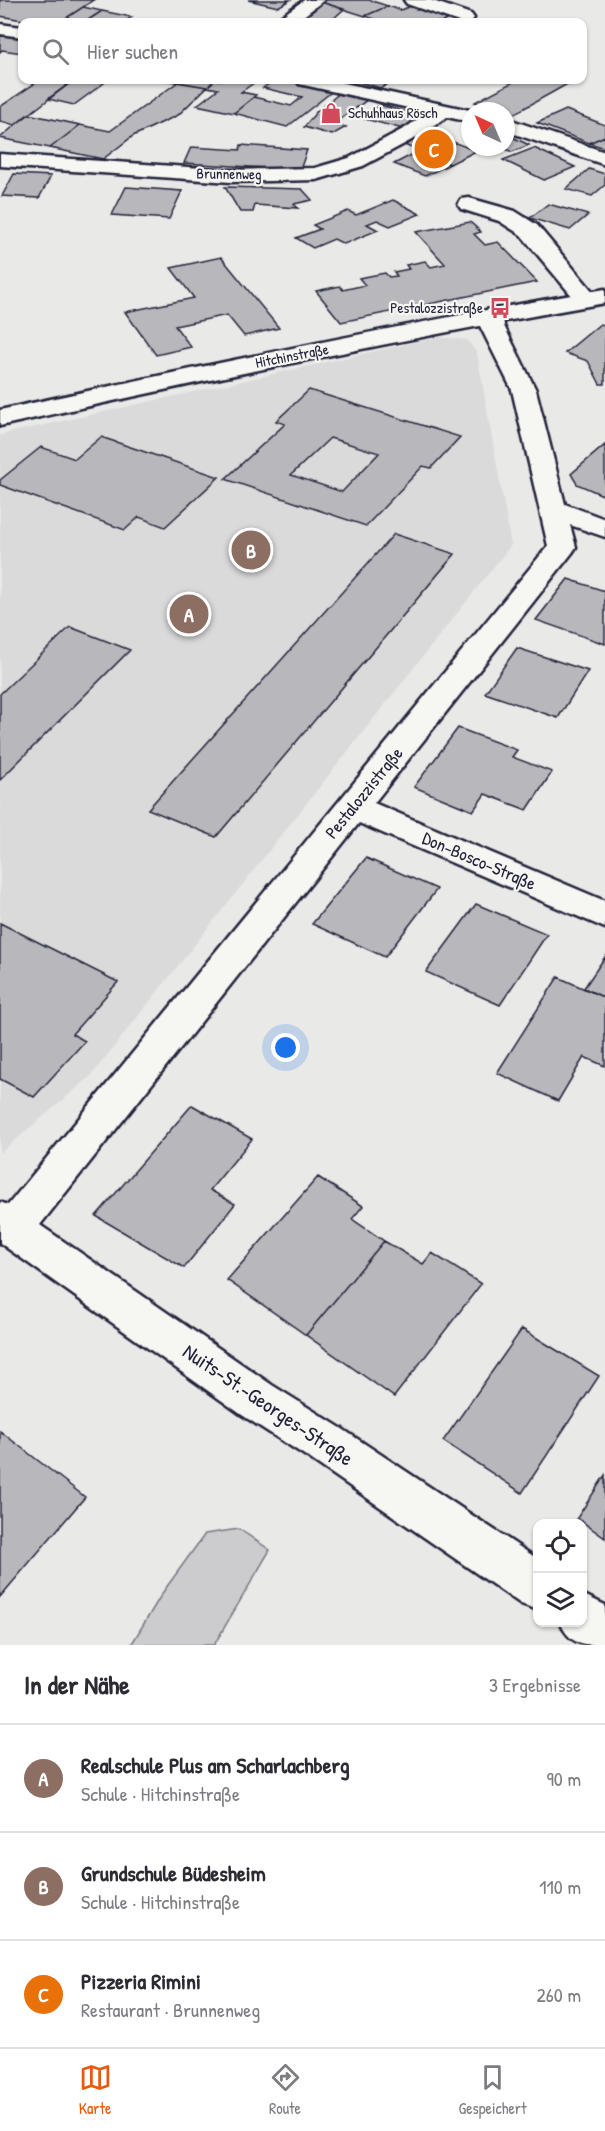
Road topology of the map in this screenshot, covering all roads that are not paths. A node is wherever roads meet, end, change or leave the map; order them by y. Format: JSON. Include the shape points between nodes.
{"nodes":[{"id":1,"x":315,"y":0,"type":"edge"},
{"id":2,"x":413,"y":0,"type":"edge"},
{"id":3,"x":290,"y":18,"type":"edge"},
{"id":4,"x":465,"y":18,"type":"dead end"},
{"id":5,"x":0,"y":29,"type":"edge"},
{"id":6,"x":18,"y":31,"type":"edge"},
{"id":7,"x":324,"y":84,"type":"edge"},
{"id":8,"x":442,"y":111,"type":"junction"},
{"id":9,"x":461,"y":114,"type":"edge"},
{"id":10,"x":515,"y":127,"type":"edge"},
{"id":11,"x":605,"y":159,"type":"edge"},
{"id":12,"x":0,"y":160,"type":"edge"},
{"id":13,"x":469,"y":204,"type":"dead end"},
{"id":14,"x":595,"y":297,"type":"edge"},
{"id":15,"x":491,"y":316,"type":"junction"},
{"id":16,"x":0,"y":418,"type":"edge"},
{"id":17,"x":554,"y":509,"type":"junction"},
{"id":18,"x":605,"y":529,"type":"edge"},
{"id":19,"x":353,"y":807,"type":"junction"},
{"id":20,"x":605,"y":915,"type":"edge"},
{"id":21,"x":6,"y":1224,"type":"edge"},
{"id":22,"x":533,"y":1584,"type":"edge"},
{"id":23,"x":587,"y":1621,"type":"edge"},
{"id":24,"x":605,"y":1633,"type":"edge"}],
"edges":[{"from":1,"to":3,"type":"street"},
{"from":2,"to":4,"type":"street"},
{"from":5,"to":6,"type":"street"},
{"from":7,"to":8,"type":"street"},
{"from":8,"to":9,"type":"street"},
{"from":8,"to":12,"type":"street","name":"Brunnenweg","via":[[356,162],[316,174],[231,176]]},
{"from":10,"to":11,"type":"street"},
{"from":13,"to":14,"type":"street","name":"Hitchinstraße","via":[[507,216],[529,230]]},
{"from":14,"to":15,"type":"street","name":"Hitchinstraße"},
{"from":15,"to":16,"type":"street","name":"Hitchinstraße"},
{"from":15,"to":17,"type":"street","name":"Pestalozzistraße","via":[[492,326],[524,390]]},
{"from":17,"to":18,"type":"street"},
{"from":17,"to":19,"type":"street","name":"Pestalozzistraße","via":[[562,547]]},
{"from":19,"to":20,"type":"street","name":"Don-Bosco-Straße"},
{"from":19,"to":21,"type":"street","name":"Pestalozzistraße"},
{"from":21,"to":22,"type":"street","name":"Nuits-St.-Georges-Straße","via":[[257,1400]]},
{"from":23,"to":24,"type":"street"}]}
